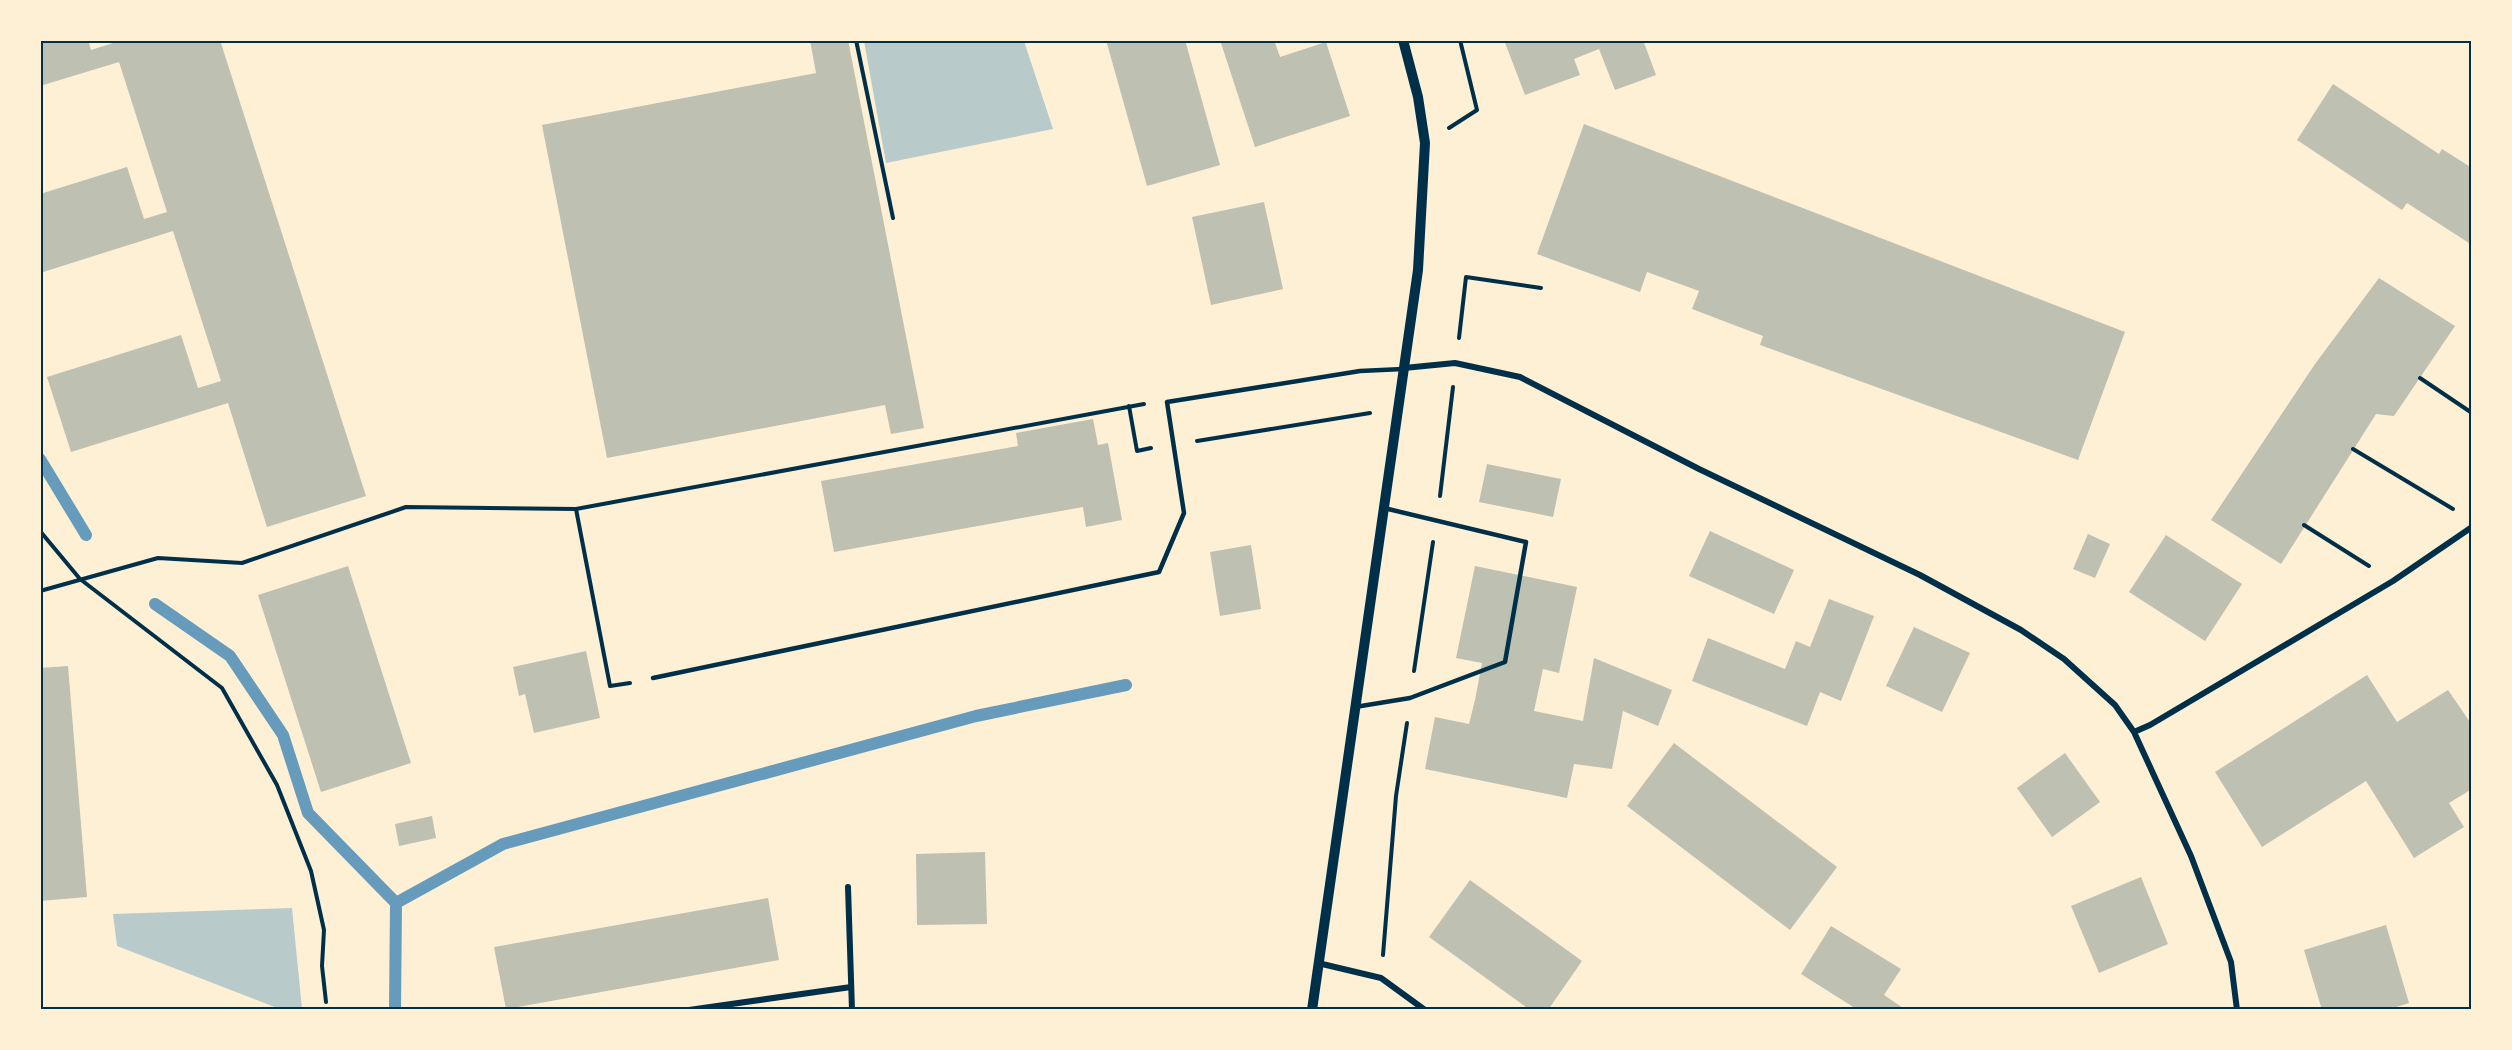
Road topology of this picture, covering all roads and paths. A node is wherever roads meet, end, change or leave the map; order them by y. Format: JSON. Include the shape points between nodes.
{"nodes":[{"id":1,"x":856,"y":40,"type":"edge"},
{"id":2,"x":1403,"y":40,"type":"edge"},
{"id":3,"x":1460,"y":40,"type":"edge"},
{"id":4,"x":1425,"y":143,"type":"junction"},
{"id":5,"x":893,"y":218,"type":"dead end"},
{"id":6,"x":1541,"y":288,"type":"dead end"},
{"id":7,"x":1465,"y":298,"type":"dead end"},
{"id":8,"x":1403,"y":369,"type":"junction"},
{"id":9,"x":2420,"y":378,"type":"dead end"},
{"id":10,"x":1151,"y":403,"type":"dead end"},
{"id":11,"x":1129,"y":406,"type":"junction"},
{"id":12,"x":1398,"y":409,"type":"junction"},
{"id":13,"x":2472,"y":413,"type":"edge"},
{"id":14,"x":1449,"y":420,"type":"dead end"},
{"id":15,"x":1174,"y":444,"type":"junction"},
{"id":16,"x":2353,"y":449,"type":"dead end"},
{"id":17,"x":1383,"y":508,"type":"junction"},
{"id":18,"x":576,"y":509,"type":"junction"},
{"id":19,"x":2462,"y":515,"type":"dead end"},
{"id":20,"x":1436,"y":520,"type":"junction"},
{"id":21,"x":2304,"y":525,"type":"dead end"},
{"id":22,"x":2472,"y":527,"type":"edge"},
{"id":23,"x":40,"y":531,"type":"edge"},
{"id":24,"x":80,"y":579,"type":"junction"},
{"id":25,"x":2393,"y":581,"type":"junction"},
{"id":26,"x":40,"y":591,"type":"edge"},
{"id":27,"x":652,"y":678,"type":"joint"},
{"id":28,"x":1410,"y":698,"type":"junction"},
{"id":29,"x":1355,"y":707,"type":"junction"},
{"id":30,"x":2134,"y":732,"type":"junction"},
{"id":31,"x":848,"y":887,"type":"dead end"},
{"id":32,"x":1318,"y":963,"type":"junction"},
{"id":33,"x":1381,"y":978,"type":"junction"},
{"id":34,"x":851,"y":987,"type":"junction"},
{"id":35,"x":326,"y":1002,"type":"dead end"},
{"id":36,"x":689,"y":1010,"type":"edge"},
{"id":37,"x":852,"y":1010,"type":"edge"},
{"id":38,"x":1312,"y":1010,"type":"edge"},
{"id":39,"x":1425,"y":1010,"type":"edge"},
{"id":40,"x":2237,"y":1010,"type":"edge"}],
"edges":[{"from":1,"to":5,"type":"path"},
{"from":2,"to":4,"type":"street"},
{"from":3,"to":4,"type":"path","via":[[1477,110]]},
{"from":4,"to":8,"type":"street","via":[[1418,270]]},
{"from":6,"to":7,"type":"path","via":[[1467,277]]},
{"from":8,"to":12,"type":"street"},
{"from":8,"to":15,"type":"lane","via":[[1360,371],[1167,402]]},
{"from":8,"to":30,"type":"street","via":[[1455,363],[1520,377],[1699,469],[1920,575],[2021,630],[2064,659],[2115,705]]},
{"from":9,"to":13,"type":"path"},
{"from":10,"to":11,"type":"path"},
{"from":11,"to":15,"type":"path","via":[[1137,451]]},
{"from":11,"to":18,"type":"path"},
{"from":12,"to":15,"type":"path"},
{"from":12,"to":17,"type":"street"},
{"from":14,"to":20,"type":"path"},
{"from":15,"to":27,"type":"lane","via":[[1184,513],[1159,572]]},
{"from":16,"to":19,"type":"path"},
{"from":17,"to":20,"type":"lane"},
{"from":17,"to":29,"type":"street"},
{"from":18,"to":24,"type":"path","via":[[406,507],[242,563],[158,558]]},
{"from":18,"to":27,"type":"path","via":[[610,686]]},
{"from":20,"to":28,"type":"path"},
{"from":20,"to":28,"type":"lane","via":[[1526,542],[1505,662]]},
{"from":21,"to":25,"type":"path"},
{"from":22,"to":25,"type":"street"},
{"from":23,"to":24,"type":"path"},
{"from":24,"to":26,"type":"path"},
{"from":24,"to":35,"type":"path","via":[[222,688],[277,785],[311,871],[324,930]]},
{"from":25,"to":30,"type":"street"},
{"from":28,"to":29,"type":"lane"},
{"from":28,"to":33,"type":"path","via":[[1396,796]]},
{"from":29,"to":32,"type":"street"},
{"from":30,"to":40,"type":"street","via":[[2191,856],[2231,962]]},
{"from":31,"to":34,"type":"street"},
{"from":32,"to":33,"type":"street"},
{"from":32,"to":38,"type":"street"},
{"from":33,"to":39,"type":"street"},
{"from":34,"to":36,"type":"street"},
{"from":34,"to":37,"type":"street"}]}
